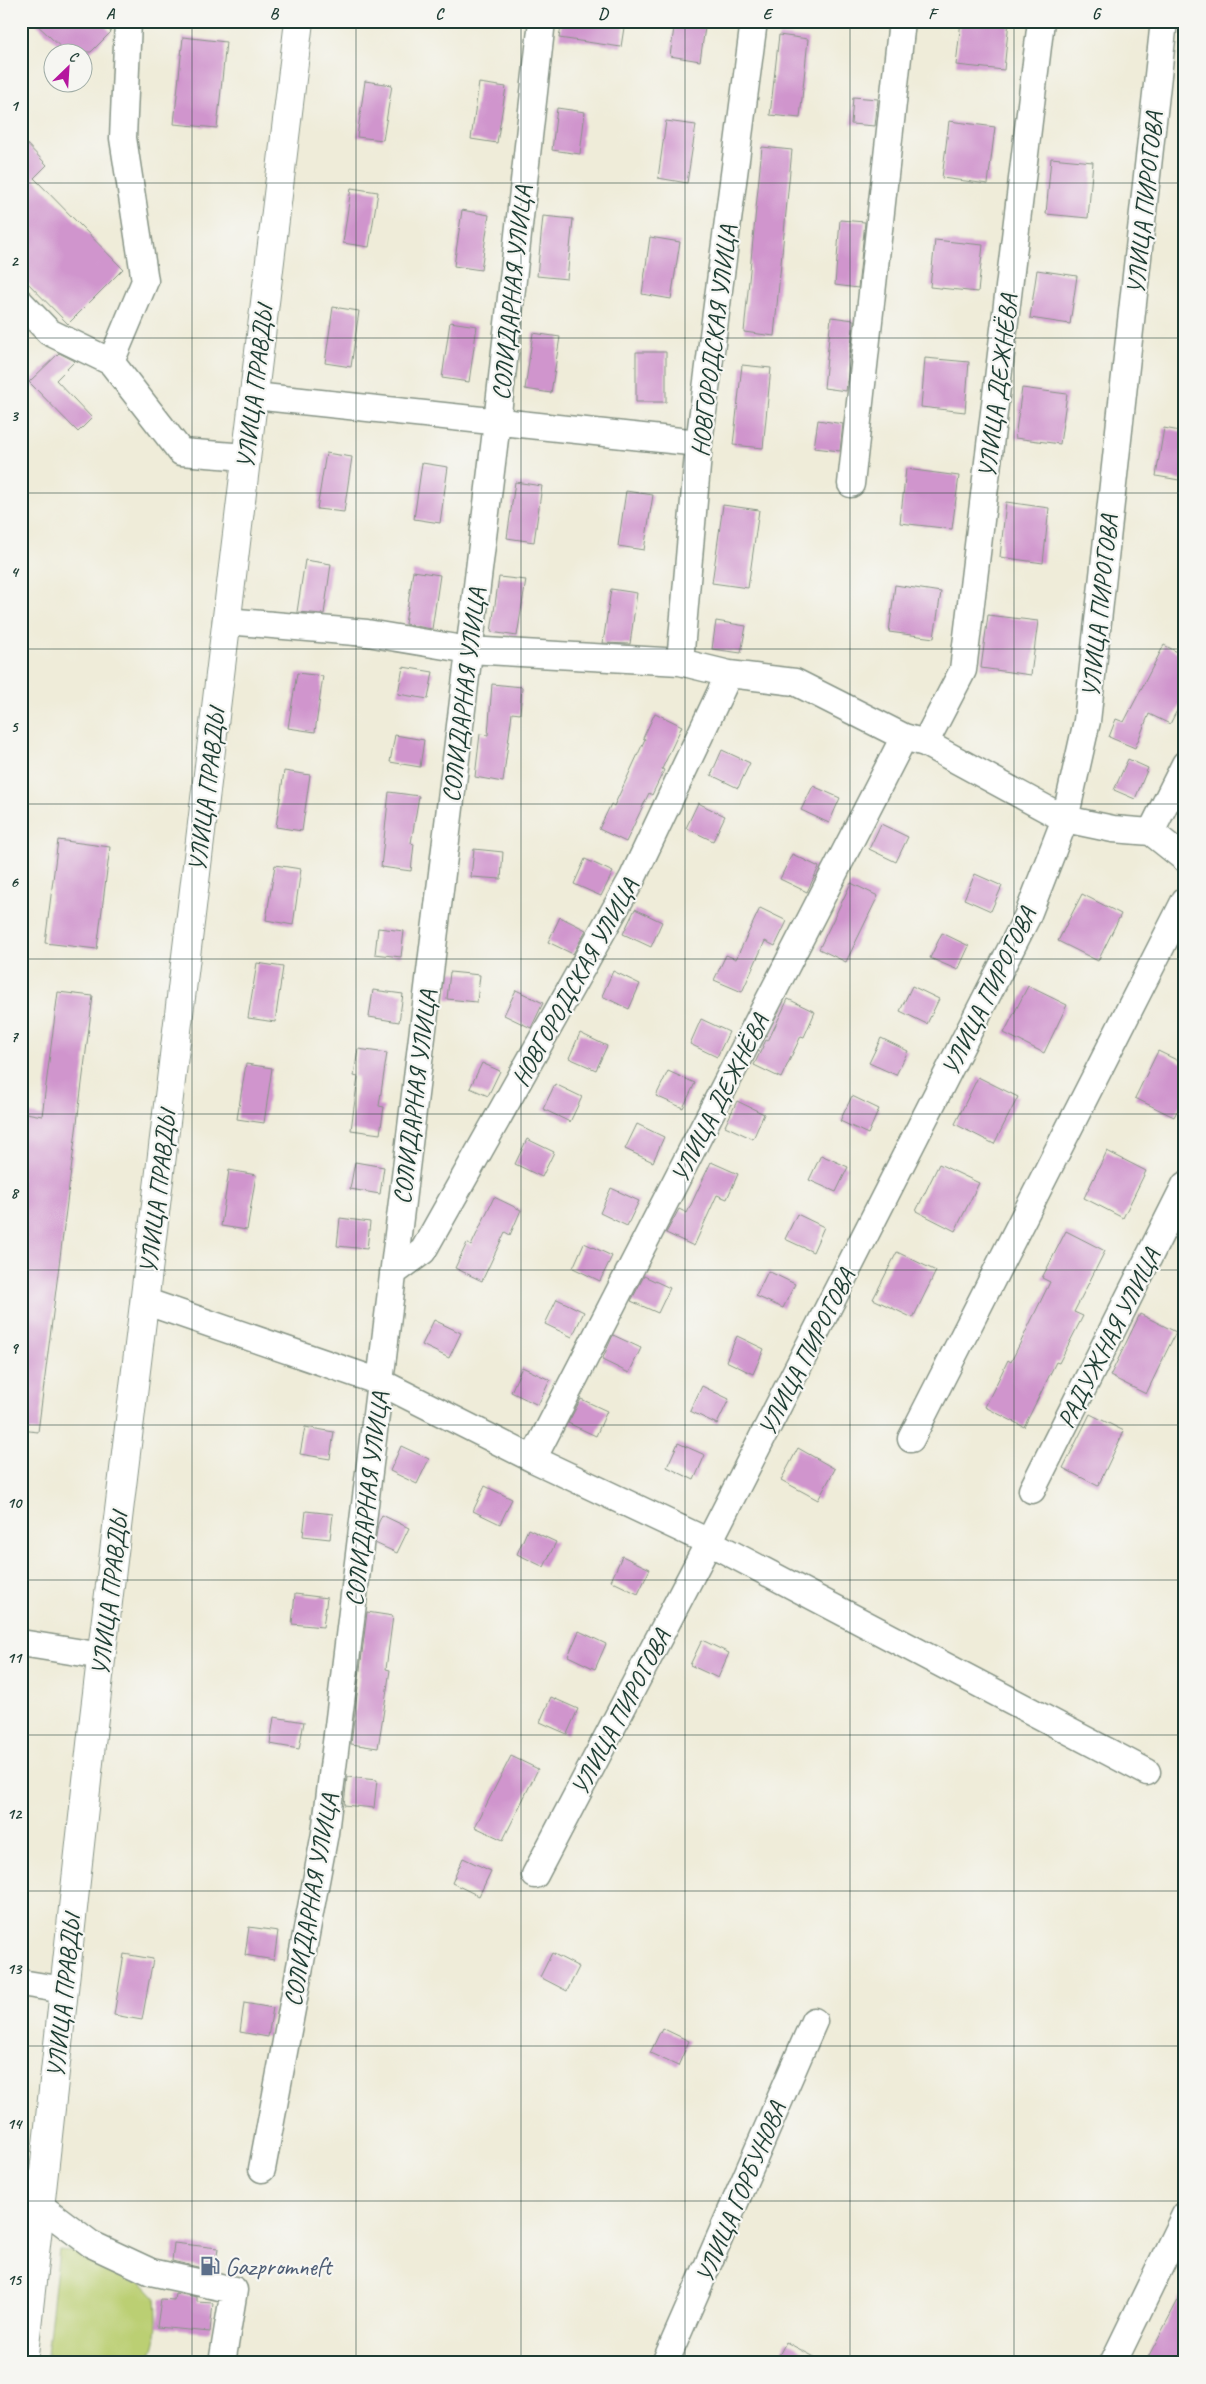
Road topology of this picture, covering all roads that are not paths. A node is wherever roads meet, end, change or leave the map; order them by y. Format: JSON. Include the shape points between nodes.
{"nodes":[{"id":1,"x":128,"y":21,"type":"edge"},
{"id":2,"x":299,"y":21,"type":"edge"},
{"id":3,"x":542,"y":21,"type":"edge"},
{"id":4,"x":754,"y":21,"type":"edge"},
{"id":5,"x":902,"y":21,"type":"edge"},
{"id":6,"x":1041,"y":21,"type":"edge"},
{"id":7,"x":1164,"y":21,"type":"edge"},
{"id":8,"x":21,"y":303,"type":"edge"},
{"id":9,"x":111,"y":362,"type":"junction"},
{"id":10,"x":254,"y":396,"type":"junction"},
{"id":11,"x":497,"y":422,"type":"junction"},
{"id":12,"x":699,"y":443,"type":"junction"},
{"id":13,"x":246,"y":457,"type":"junction"},
{"id":14,"x":851,"y":484,"type":"dead end"},
{"id":15,"x":226,"y":621,"type":"junction"},
{"id":16,"x":469,"y":650,"type":"junction"},
{"id":17,"x":680,"y":662,"type":"junction"},
{"id":18,"x":729,"y":674,"type":"junction"},
{"id":19,"x":914,"y":740,"type":"junction"},
{"id":20,"x":1185,"y":764,"type":"edge"},
{"id":21,"x":1066,"y":819,"type":"junction"},
{"id":22,"x":1151,"y":832,"type":"junction"},
{"id":23,"x":1185,"y":859,"type":"edge"},
{"id":24,"x":1185,"y":900,"type":"edge"},
{"id":25,"x":1185,"y":1185,"type":"edge"},
{"id":26,"x":393,"y":1273,"type":"junction"},
{"id":27,"x":144,"y":1301,"type":"junction"},
{"id":28,"x":380,"y":1382,"type":"junction"},
{"id":29,"x":911,"y":1439,"type":"dead end"},
{"id":30,"x":533,"y":1459,"type":"junction"},
{"id":31,"x":1032,"y":1490,"type":"dead end"},
{"id":32,"x":709,"y":1542,"type":"junction"},
{"id":33,"x":21,"y":1643,"type":"edge"},
{"id":34,"x":102,"y":1656,"type":"junction"},
{"id":35,"x":1147,"y":1772,"type":"dead end"},
{"id":36,"x":535,"y":1875,"type":"dead end"},
{"id":37,"x":21,"y":1983,"type":"edge"},
{"id":38,"x":64,"y":1990,"type":"junction"},
{"id":39,"x":814,"y":2021,"type":"dead end"},
{"id":40,"x":262,"y":2169,"type":"dead end"},
{"id":41,"x":39,"y":2205,"type":"junction"},
{"id":42,"x":1185,"y":2215,"type":"edge"},
{"id":43,"x":23,"y":2363,"type":"edge"},
{"id":44,"x":222,"y":2363,"type":"edge"},
{"id":45,"x":665,"y":2363,"type":"edge"},
{"id":46,"x":1113,"y":2363,"type":"edge"}],
"edges":[{"from":1,"to":9,"type":"street","via":[[123,138],[145,281]]},
{"from":2,"to":10,"type":"main road","name":"УЛИЦА ПРАВДЫ"},
{"from":3,"to":11,"type":"street","name":"СОЛИДАРНАЯ УЛИЦА"},
{"from":4,"to":12,"type":"street","name":"НОВГОРОДСКАЯ УЛИЦА"},
{"from":5,"to":14,"type":"street"},
{"from":6,"to":19,"type":"street","name":"УЛИЦА ДЕЖНЁВА","via":[[962,670]]},
{"from":7,"to":21,"type":"street","name":"УЛИЦА ПИРОГОВА","via":[[1086,721]]},
{"from":8,"to":9,"type":"street","via":[[50,332]]},
{"from":9,"to":13,"type":"street","via":[[181,452]]},
{"from":10,"to":11,"type":"street"},
{"from":10,"to":13,"type":"main road","name":"УЛИЦА ПРАВДЫ"},
{"from":11,"to":12,"type":"street"},
{"from":11,"to":16,"type":"street","name":"СОЛИДАРНАЯ УЛИЦА"},
{"from":12,"to":17,"type":"street","name":"НОВГОРОДСКАЯ УЛИЦА"},
{"from":13,"to":15,"type":"main road","name":"УЛИЦА ПРАВДЫ"},
{"from":15,"to":16,"type":"street","via":[[367,633]]},
{"from":15,"to":27,"type":"main road","name":"УЛИЦА ПРАВДЫ"},
{"from":16,"to":17,"type":"street"},
{"from":16,"to":26,"type":"street","name":"СОЛИДАРНАЯ УЛИЦА"},
{"from":17,"to":18,"type":"street"},
{"from":18,"to":19,"type":"street","via":[[795,682]]},
{"from":18,"to":26,"type":"street","name":"НОВГОРОДСКАЯ УЛИЦА","via":[[633,877],[423,1251]]},
{"from":19,"to":21,"type":"street"},
{"from":19,"to":30,"type":"street","name":"УЛИЦА ДЕЖНЁВА"},
{"from":20,"to":22,"type":"street"},
{"from":21,"to":22,"type":"street","via":[[1113,829]]},
{"from":21,"to":32,"type":"street","name":"УЛИЦА ПИРОГОВА","via":[[1027,916]]},
{"from":22,"to":23,"type":"street"},
{"from":24,"to":29,"type":"street"},
{"from":25,"to":31,"type":"street","name":"РАДУЖНАЯ УЛИЦА"},
{"from":26,"to":28,"type":"street","name":"СОЛИДАРНАЯ УЛИЦА"},
{"from":27,"to":28,"type":"street"},
{"from":27,"to":34,"type":"main road","name":"УЛИЦА ПРАВДЫ"},
{"from":28,"to":30,"type":"street"},
{"from":28,"to":40,"type":"street","name":"СОЛИДАРНАЯ УЛИЦА","via":[[325,1833]]},
{"from":30,"to":32,"type":"street"},
{"from":32,"to":35,"type":"street"},
{"from":32,"to":36,"type":"street","name":"УЛИЦА ПИРОГОВА"},
{"from":33,"to":34,"type":"street"},
{"from":34,"to":38,"type":"main road","name":"УЛИЦА ПРАВДЫ"},
{"from":37,"to":38,"type":"street"},
{"from":38,"to":41,"type":"main road","name":"УЛИЦА ПРАВДЫ"},
{"from":39,"to":45,"type":"street","name":"УЛИЦА ГОРБУНОВА"},
{"from":41,"to":43,"type":"main road","name":"УЛИЦА ПРАВДЫ"},
{"from":41,"to":44,"type":"street","via":[[91,2244],[151,2272],[234,2290]]},
{"from":42,"to":46,"type":"street"}]}
